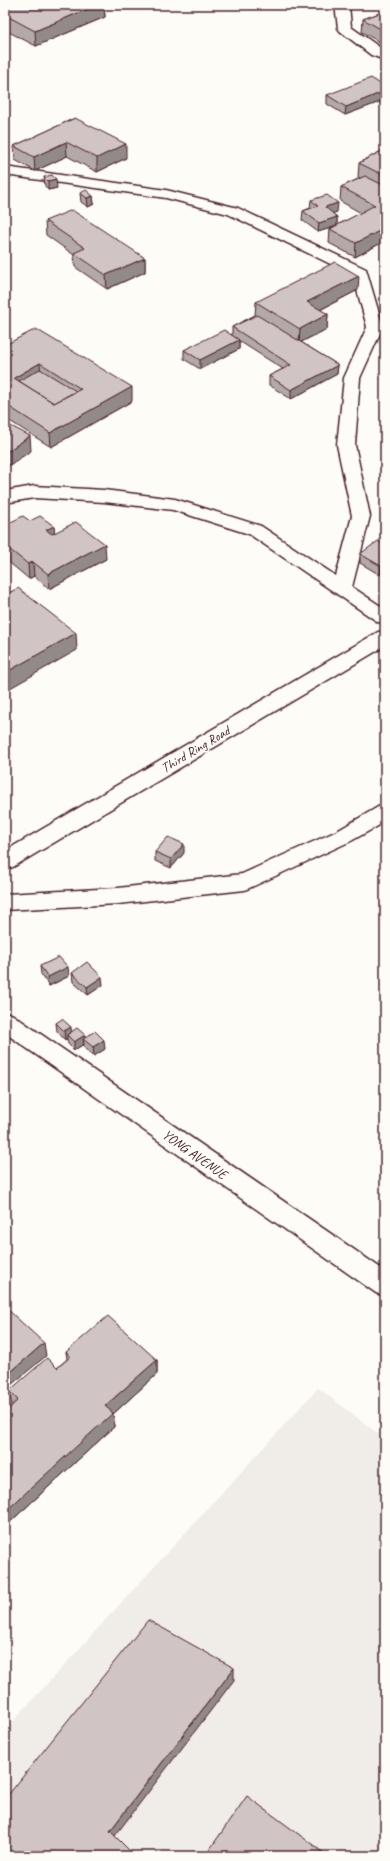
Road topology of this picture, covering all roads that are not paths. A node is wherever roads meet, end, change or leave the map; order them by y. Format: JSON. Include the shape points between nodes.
{"nodes":[{"id":1,"x":342,"y":5,"type":"edge"},
{"id":2,"x":385,"y":56,"type":"edge"},
{"id":3,"x":5,"y":171,"type":"edge"},
{"id":4,"x":5,"y":497,"type":"edge"},
{"id":5,"x":342,"y":589,"type":"junction"},
{"id":6,"x":385,"y":618,"type":"edge"},
{"id":7,"x":385,"y":636,"type":"edge"},
{"id":8,"x":385,"y":812,"type":"edge"},
{"id":9,"x":5,"y":861,"type":"edge"},
{"id":10,"x":5,"y":902,"type":"edge"},
{"id":11,"x":5,"y":1021,"type":"edge"},
{"id":12,"x":385,"y":1286,"type":"edge"}],
"edges":[{"from":1,"to":2,"type":"street","via":[[345,28]]},
{"from":3,"to":5,"type":"street","via":[[166,194],[234,211],[360,272],[375,327],[352,378],[346,445],[362,516]]},
{"from":4,"to":5,"type":"street","via":[[34,492],[104,496],[175,505],[255,530]]},
{"from":5,"to":6,"type":"street"},
{"from":7,"to":9,"type":"street","name":"Third Ring Road"},
{"from":8,"to":10,"type":"street","via":[[344,836],[245,882],[118,896]]},
{"from":11,"to":12,"type":"street","name":"YONG AVENUE"}]}
